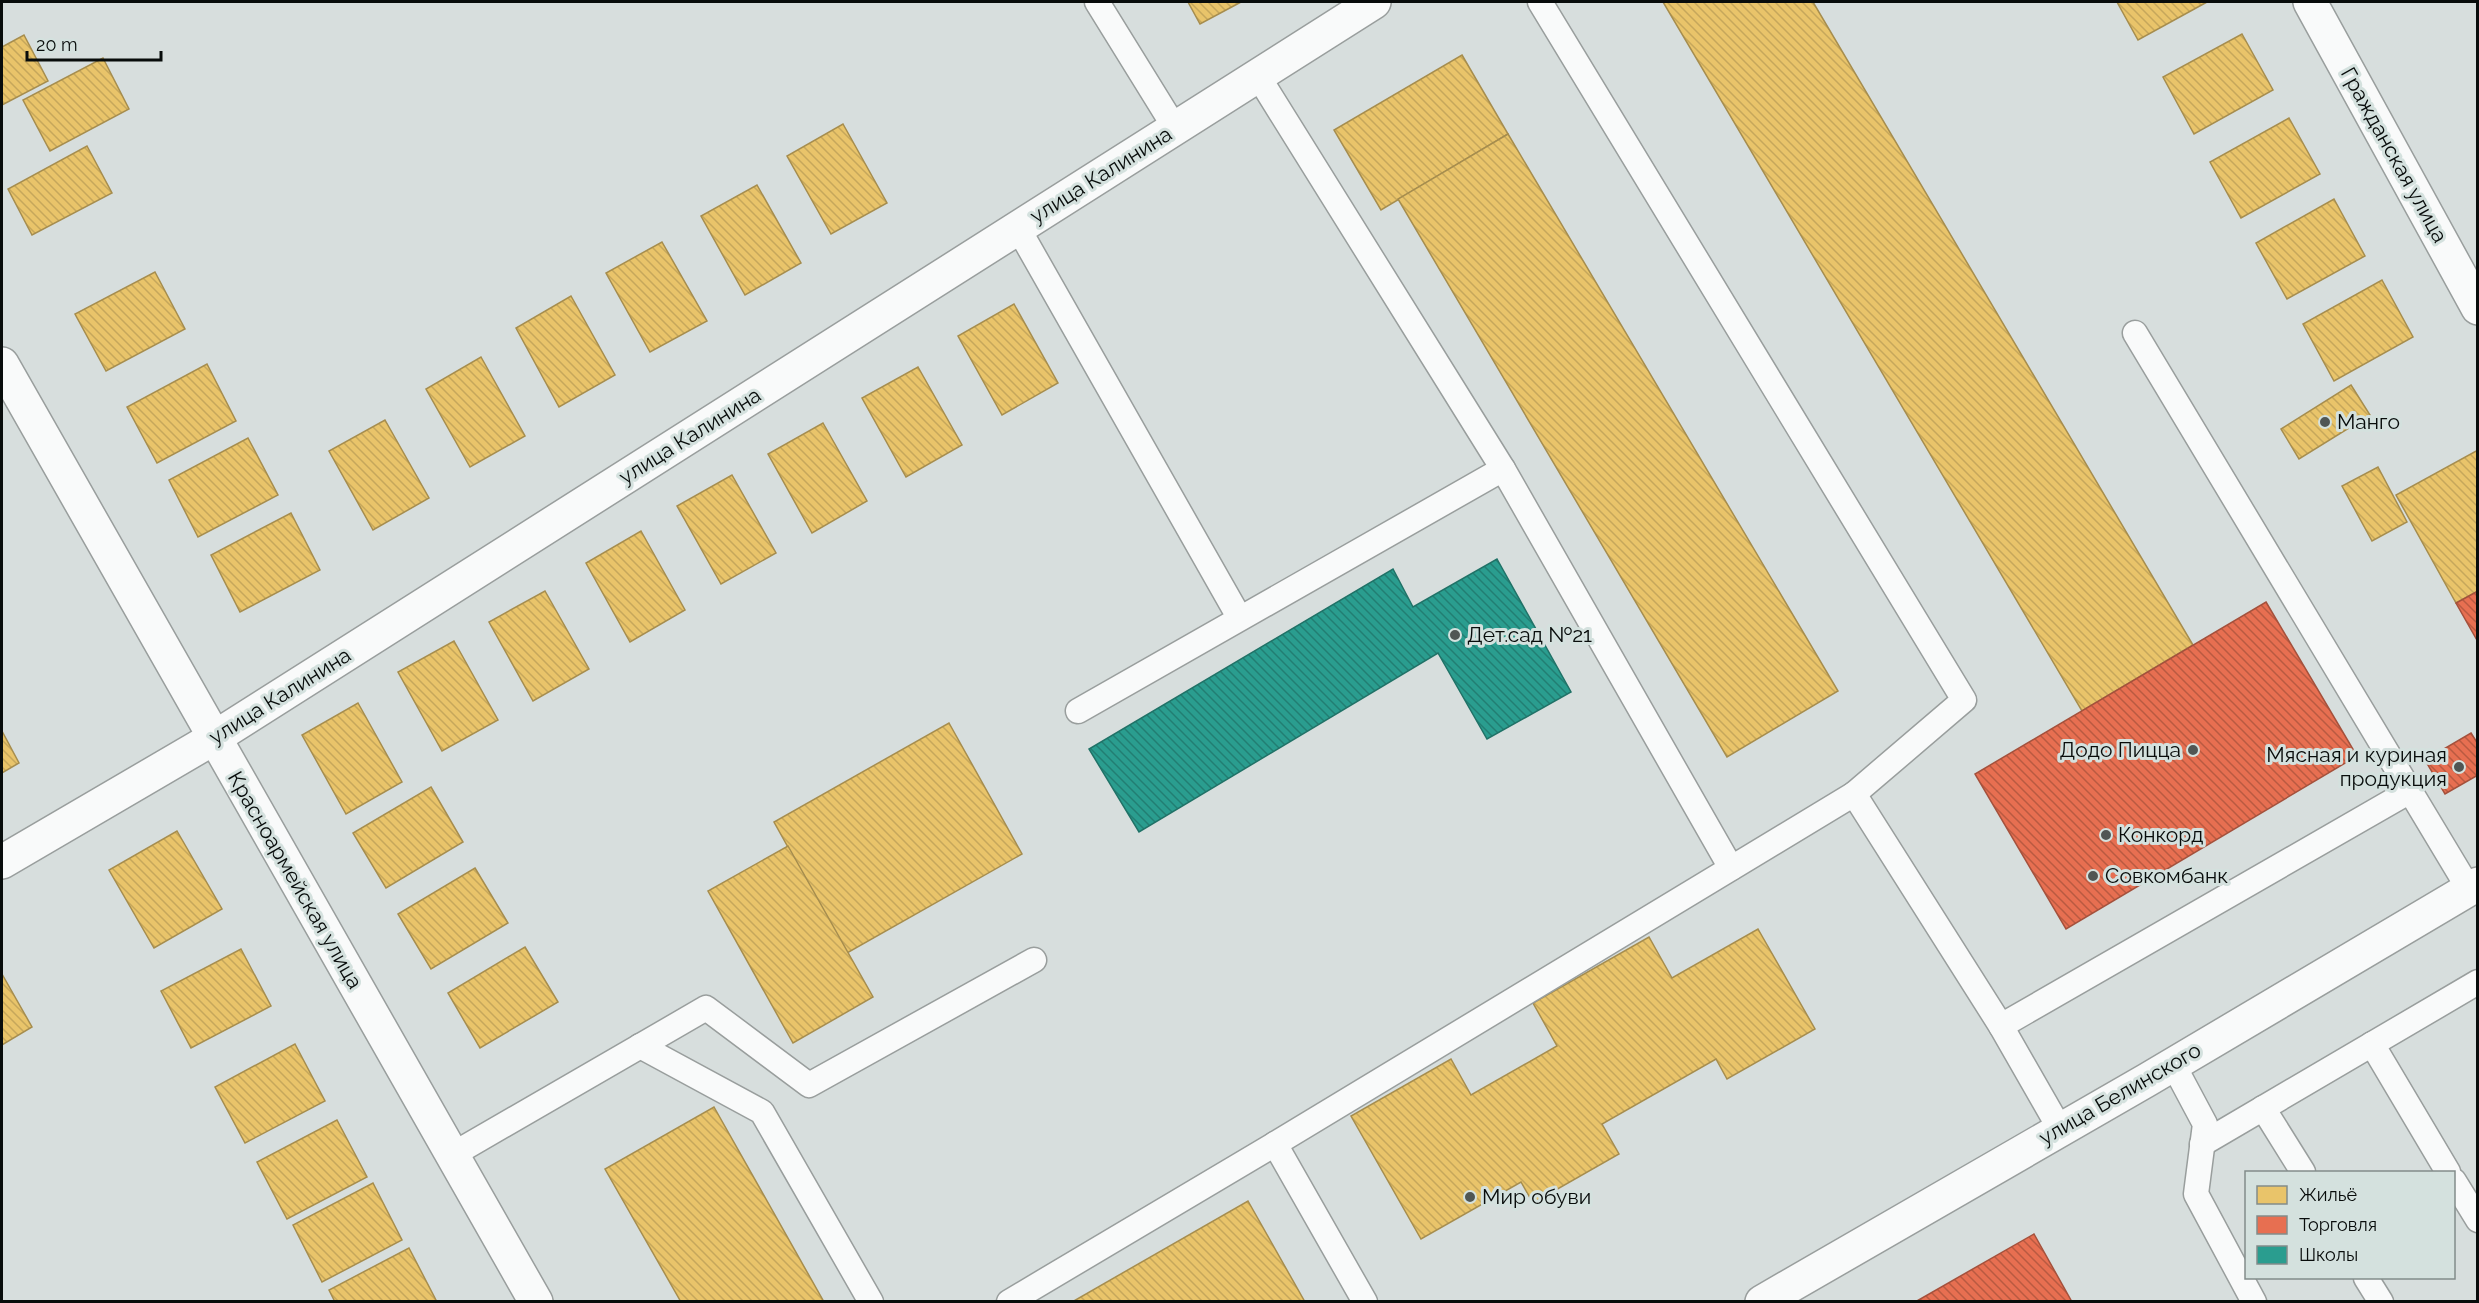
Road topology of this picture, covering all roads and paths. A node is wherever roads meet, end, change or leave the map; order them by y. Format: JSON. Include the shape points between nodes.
{"nodes":[{"id":1,"x":1097,"y":2,"type":"edge"},
{"id":2,"x":1374,"y":2,"type":"edge"},
{"id":3,"x":1540,"y":2,"type":"edge"},
{"id":4,"x":2310,"y":2,"type":"edge"},
{"id":5,"x":1258,"y":76,"type":"junction"},
{"id":6,"x":1175,"y":128,"type":"junction"},
{"id":7,"x":1018,"y":228,"type":"junction"},
{"id":8,"x":2478,"y":308,"type":"edge"},
{"id":9,"x":2135,"y":333,"type":"dead end"},
{"id":10,"x":2,"y":364,"type":"edge"},
{"id":11,"x":1503,"y":469,"type":"junction"},
{"id":12,"x":1239,"y":617,"type":"junction"},
{"id":13,"x":1078,"y":711,"type":"dead end"},
{"id":14,"x":214,"y":738,"type":"junction"},
{"id":15,"x":2410,"y":791,"type":"junction"},
{"id":16,"x":1854,"y":794,"type":"junction"},
{"id":17,"x":2,"y":862,"type":"edge"},
{"id":18,"x":1731,"y":868,"type":"junction"},
{"id":19,"x":2473,"y":887,"type":"edge"},
{"id":20,"x":1034,"y":960,"type":"dead end"},
{"id":21,"x":2478,"y":982,"type":"edge"},
{"id":22,"x":2001,"y":1026,"type":"junction"},
{"id":23,"x":2372,"y":1044,"type":"junction"},
{"id":24,"x":640,"y":1046,"type":"junction"},
{"id":25,"x":2173,"y":1064,"type":"junction"},
{"id":26,"x":2263,"y":1108,"type":"junction"},
{"id":27,"x":2060,"y":1129,"type":"junction"},
{"id":28,"x":1275,"y":1144,"type":"junction"},
{"id":29,"x":2202,"y":1144,"type":"junction"},
{"id":30,"x":452,"y":1155,"type":"junction"},
{"id":31,"x":2302,"y":1171,"type":"edge"},
{"id":32,"x":2447,"y":1171,"type":"edge"},
{"id":33,"x":2455,"y":1183,"type":"edge"},
{"id":34,"x":2478,"y":1220,"type":"edge"},
{"id":35,"x":2367,"y":1279,"type":"edge"},
{"id":36,"x":536,"y":1302,"type":"edge"},
{"id":37,"x":871,"y":1302,"type":"edge"},
{"id":38,"x":1009,"y":1302,"type":"edge"},
{"id":39,"x":1365,"y":1302,"type":"edge"},
{"id":40,"x":1762,"y":1302,"type":"edge"},
{"id":41,"x":2254,"y":1302,"type":"edge"},
{"id":42,"x":2381,"y":1302,"type":"edge"}],
"edges":[{"from":1,"to":6,"type":"lane"},
{"from":2,"to":5,"type":"street","name":"улица Калинина"},
{"from":3,"to":16,"type":"lane","via":[[1964,700]]},
{"from":4,"to":8,"type":"street","name":"Гражданская улица"},
{"from":5,"to":6,"type":"street","name":"улица Калинина"},
{"from":5,"to":11,"type":"lane"},
{"from":6,"to":7,"type":"street","name":"улица Калинина"},
{"from":7,"to":12,"type":"lane"},
{"from":7,"to":14,"type":"street","name":"улица Калинина"},
{"from":9,"to":15,"type":"lane"},
{"from":10,"to":14,"type":"street","name":"Красноармейская улица"},
{"from":11,"to":12,"type":"lane"},
{"from":11,"to":18,"type":"lane"},
{"from":12,"to":13,"type":"lane"},
{"from":14,"to":17,"type":"street","name":"улица Калинина"},
{"from":14,"to":30,"type":"street","name":"Красноармейская улица"},
{"from":15,"to":19,"type":"lane"},
{"from":15,"to":22,"type":"lane"},
{"from":16,"to":18,"type":"lane"},
{"from":16,"to":22,"type":"lane"},
{"from":18,"to":28,"type":"lane"},
{"from":19,"to":25,"type":"street","name":"улица Белинского"},
{"from":20,"to":24,"type":"lane","via":[[809,1085],[706,1008]]},
{"from":21,"to":23,"type":"lane"},
{"from":22,"to":27,"type":"lane"},
{"from":23,"to":26,"type":"lane"},
{"from":23,"to":32,"type":"lane"},
{"from":24,"to":30,"type":"lane"},
{"from":24,"to":37,"type":"lane","via":[[762,1112]]},
{"from":25,"to":27,"type":"street","name":"улица Белинского"},
{"from":25,"to":29,"type":"lane","via":[[2205,1124]]},
{"from":26,"to":29,"type":"lane"},
{"from":26,"to":31,"type":"lane"},
{"from":27,"to":40,"type":"street","name":"улица Белинского"},
{"from":28,"to":38,"type":"lane"},
{"from":28,"to":39,"type":"lane"},
{"from":29,"to":41,"type":"lane","via":[[2196,1194]]},
{"from":30,"to":36,"type":"street","name":"Красноармейская улица"},
{"from":33,"to":34,"type":"lane"},
{"from":35,"to":42,"type":"lane"}]}
